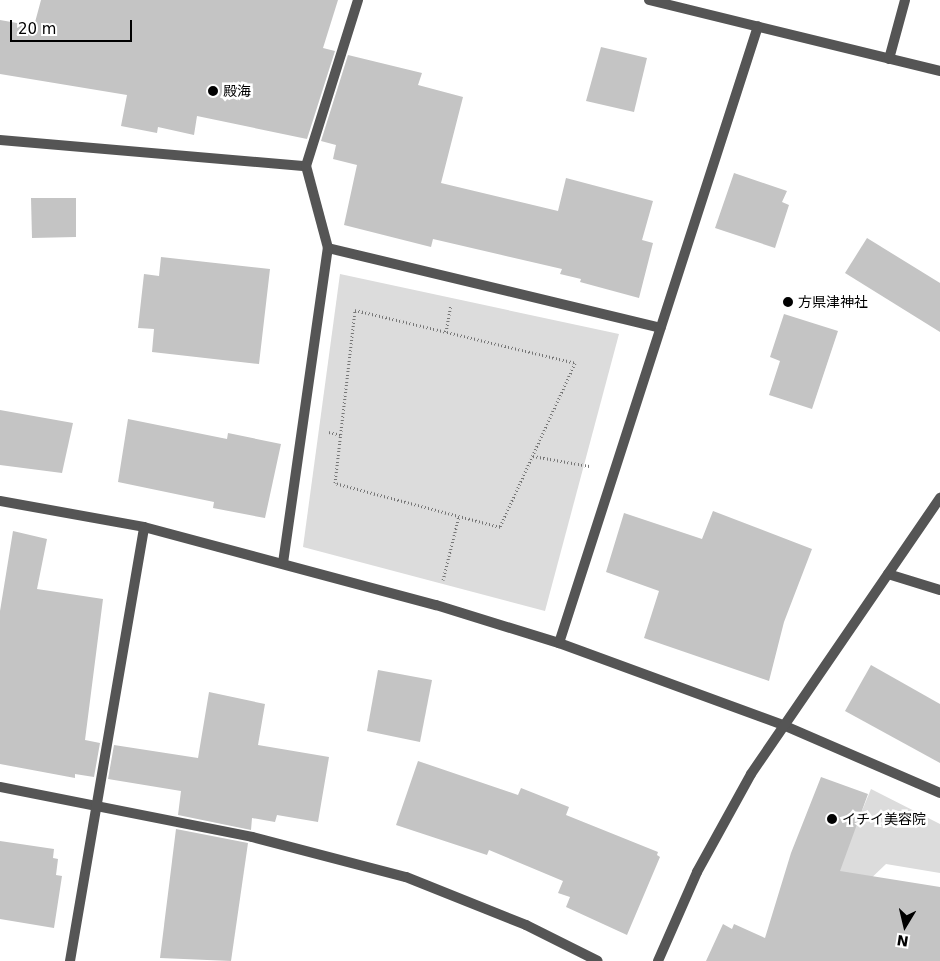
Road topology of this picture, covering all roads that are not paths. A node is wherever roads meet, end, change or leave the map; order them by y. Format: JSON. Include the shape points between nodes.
{"nodes":[{"id":1,"x":358,"y":0,"type":"edge"},
{"id":2,"x":649,"y":0,"type":"edge"},
{"id":3,"x":905,"y":0,"type":"edge"},
{"id":4,"x":758,"y":26,"type":"junction"},
{"id":5,"x":889,"y":59,"type":"junction"},
{"id":6,"x":940,"y":71,"type":"edge"},
{"id":7,"x":0,"y":140,"type":"edge"},
{"id":8,"x":306,"y":166,"type":"junction"},
{"id":9,"x":328,"y":248,"type":"junction"},
{"id":10,"x":660,"y":328,"type":"junction"},
{"id":11,"x":940,"y":498,"type":"edge"},
{"id":12,"x":0,"y":501,"type":"edge"},
{"id":13,"x":144,"y":527,"type":"junction"},
{"id":14,"x":283,"y":563,"type":"junction"},
{"id":15,"x":888,"y":574,"type":"junction"},
{"id":16,"x":940,"y":590,"type":"edge"},
{"id":17,"x":559,"y":643,"type":"junction"},
{"id":18,"x":783,"y":725,"type":"junction"},
{"id":19,"x":0,"y":787,"type":"edge"},
{"id":20,"x":940,"y":793,"type":"edge"},
{"id":21,"x":97,"y":807,"type":"junction"},
{"id":22,"x":70,"y":961,"type":"edge"},
{"id":23,"x":598,"y":961,"type":"edge"},
{"id":24,"x":658,"y":961,"type":"edge"}],
"edges":[{"from":1,"to":8,"type":"street"},
{"from":2,"to":4,"type":"street"},
{"from":3,"to":5,"type":"street"},
{"from":4,"to":5,"type":"street"},
{"from":4,"to":10,"type":"street"},
{"from":5,"to":6,"type":"street"},
{"from":7,"to":8,"type":"street"},
{"from":8,"to":9,"type":"street"},
{"from":9,"to":10,"type":"street"},
{"from":9,"to":14,"type":"street"},
{"from":10,"to":17,"type":"street"},
{"from":11,"to":15,"type":"street"},
{"from":12,"to":13,"type":"street"},
{"from":13,"to":14,"type":"street"},
{"from":13,"to":21,"type":"street"},
{"from":14,"to":17,"type":"street"},
{"from":15,"to":16,"type":"street"},
{"from":15,"to":18,"type":"street"},
{"from":17,"to":18,"type":"street"},
{"from":18,"to":20,"type":"street"},
{"from":18,"to":24,"type":"street","via":[[697,872]]},
{"from":19,"to":21,"type":"street"},
{"from":21,"to":22,"type":"street"},
{"from":21,"to":23,"type":"street","via":[[252,837],[406,878],[526,925]]}]}
